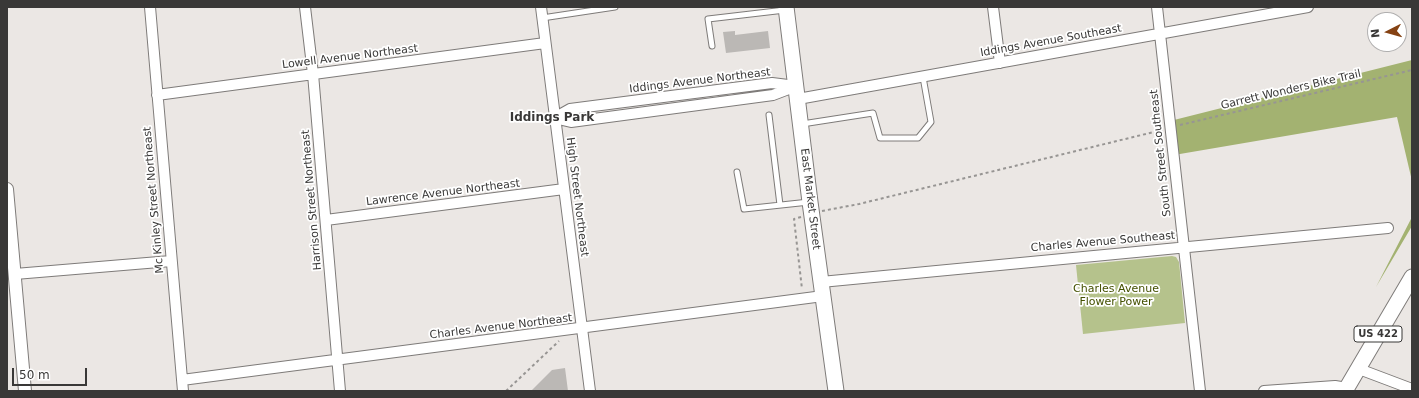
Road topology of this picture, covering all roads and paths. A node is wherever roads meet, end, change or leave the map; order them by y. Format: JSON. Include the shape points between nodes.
{"nodes":[{"id":1,"x":150,"y":7,"type":"edge"},
{"id":2,"x":305,"y":7,"type":"edge"},
{"id":3,"x":541,"y":7,"type":"edge"},
{"id":4,"x":615,"y":7,"type":"edge"},
{"id":5,"x":993,"y":7,"type":"edge"},
{"id":6,"x":1157,"y":7,"type":"edge"},
{"id":7,"x":1308,"y":7,"type":"edge"},
{"id":8,"x":786,"y":9,"type":"edge"},
{"id":9,"x":542,"y":18,"type":"junction"},
{"id":10,"x":1161,"y":34,"type":"junction"},
{"id":11,"x":545,"y":43,"type":"junction"},
{"id":12,"x":712,"y":46,"type":"dead end"},
{"id":13,"x":1000,"y":63,"type":"junction"},
{"id":14,"x":1412,"y":70,"type":"edge"},
{"id":15,"x":313,"y":74,"type":"junction"},
{"id":16,"x":923,"y":76,"type":"junction"},
{"id":17,"x":797,"y":93,"type":"junction"},
{"id":18,"x":157,"y":95,"type":"junction"},
{"id":19,"x":769,"y":115,"type":"dead end"},
{"id":20,"x":554,"y":118,"type":"junction"},
{"id":21,"x":801,"y":125,"type":"junction"},
{"id":22,"x":1174,"y":126,"type":"dead end"},
{"id":23,"x":737,"y":172,"type":"dead end"},
{"id":24,"x":7,"y":189,"type":"edge"},
{"id":25,"x":564,"y":189,"type":"junction"},
{"id":26,"x":810,"y":202,"type":"junction"},
{"id":27,"x":780,"y":205,"type":"junction"},
{"id":28,"x":326,"y":220,"type":"junction"},
{"id":29,"x":1388,"y":228,"type":"dead end"},
{"id":30,"x":1184,"y":247,"type":"junction"},
{"id":31,"x":171,"y":262,"type":"junction"},
{"id":32,"x":15,"y":274,"type":"junction"},
{"id":33,"x":1412,"y":277,"type":"edge"},
{"id":34,"x":822,"y":289,"type":"junction"},
{"id":35,"x":582,"y":328,"type":"junction"},
{"id":36,"x":337,"y":360,"type":"junction"},
{"id":37,"x":1359,"y":369,"type":"junction"},
{"id":38,"x":182,"y":380,"type":"junction"},
{"id":39,"x":1412,"y":389,"type":"edge"},
{"id":40,"x":1296,"y":390,"type":"edge"},
{"id":41,"x":1346,"y":390,"type":"edge"},
{"id":42,"x":25,"y":391,"type":"edge"},
{"id":43,"x":183,"y":391,"type":"edge"},
{"id":44,"x":340,"y":391,"type":"edge"},
{"id":45,"x":590,"y":391,"type":"edge"},
{"id":46,"x":836,"y":391,"type":"edge"},
{"id":47,"x":1200,"y":391,"type":"edge"},
{"id":48,"x":1264,"y":391,"type":"edge"}],
"edges":[{"from":1,"to":18,"type":"street","name":"Mc Kinley Street Northeast"},
{"from":2,"to":15,"type":"street","name":"Harrison Street Northeast"},
{"from":3,"to":9,"type":"street","name":"High Street Northeast"},
{"from":4,"to":9,"type":"lane"},
{"from":5,"to":13,"type":"street"},
{"from":6,"to":10,"type":"street","name":"South Street Southeast"},
{"from":7,"to":10,"type":"street","name":"Iddings Avenue Southeast"},
{"from":8,"to":12,"type":"lane","via":[[708,19]]},
{"from":8,"to":17,"type":"main road","name":"East Market Street"},
{"from":9,"to":11,"type":"street","name":"High Street Northeast"},
{"from":10,"to":13,"type":"street","name":"Iddings Avenue Southeast"},
{"from":10,"to":30,"type":"street","name":"South Street Southeast"},
{"from":11,"to":15,"type":"street","name":"Lowell Avenue Northeast"},
{"from":11,"to":20,"type":"street","name":"High Street Northeast"},
{"from":13,"to":16,"type":"street","name":"Iddings Avenue Southeast"},
{"from":14,"to":22,"type":"path","name":"Garrett Wonders Bike Trail"},
{"from":15,"to":18,"type":"street","name":"Lowell Avenue Northeast"},
{"from":15,"to":28,"type":"street","name":"Harrison Street Northeast"},
{"from":16,"to":17,"type":"street","name":"Iddings Avenue Southeast"},
{"from":16,"to":21,"type":"lane","via":[[931,122],[918,138],[880,138],[873,113]]},
{"from":17,"to":20,"type":"street","name":"Iddings Avenue Northeast","via":[[772,83],[570,109]]},
{"from":17,"to":21,"type":"main road","name":"East Market Street"},
{"from":18,"to":31,"type":"street","name":"Mc Kinley Street Northeast"},
{"from":19,"to":27,"type":"lane"},
{"from":20,"to":25,"type":"street","name":"High Street Northeast"},
{"from":21,"to":26,"type":"main road","name":"East Market Street"},
{"from":23,"to":27,"type":"lane","via":[[744,209]]},
{"from":24,"to":32,"type":"street"},
{"from":25,"to":28,"type":"street","name":"Lawrence Avenue Northeast"},
{"from":25,"to":35,"type":"street","name":"High Street Northeast"},
{"from":26,"to":27,"type":"lane"},
{"from":26,"to":34,"type":"main road","name":"East Market Street"},
{"from":28,"to":36,"type":"street","name":"Harrison Street Northeast"},
{"from":29,"to":30,"type":"street","name":"Charles Avenue Southeast"},
{"from":30,"to":34,"type":"street","name":"Charles Avenue Southeast"},
{"from":30,"to":47,"type":"street","name":"South Street Southeast"},
{"from":31,"to":32,"type":"street"},
{"from":31,"to":38,"type":"street","name":"Mc Kinley Street Northeast"},
{"from":32,"to":42,"type":"street"},
{"from":33,"to":37,"type":"main road","number":"US 422"},
{"from":34,"to":35,"type":"street","name":"Charles Avenue Northeast"},
{"from":34,"to":46,"type":"main road","name":"East Market Street"},
{"from":35,"to":36,"type":"street","name":"Charles Avenue Northeast"},
{"from":35,"to":45,"type":"street","name":"High Street Northeast"},
{"from":36,"to":38,"type":"street","name":"Charles Avenue Northeast"},
{"from":36,"to":44,"type":"street","name":"Harrison Street Northeast"},
{"from":37,"to":39,"type":"street"},
{"from":37,"to":41,"type":"main road","number":"US 422"},
{"from":38,"to":43,"type":"street","name":"Mc Kinley Street Northeast"},
{"from":40,"to":41,"type":"street","via":[[1335,386]]},
{"from":40,"to":48,"type":"street"}]}
